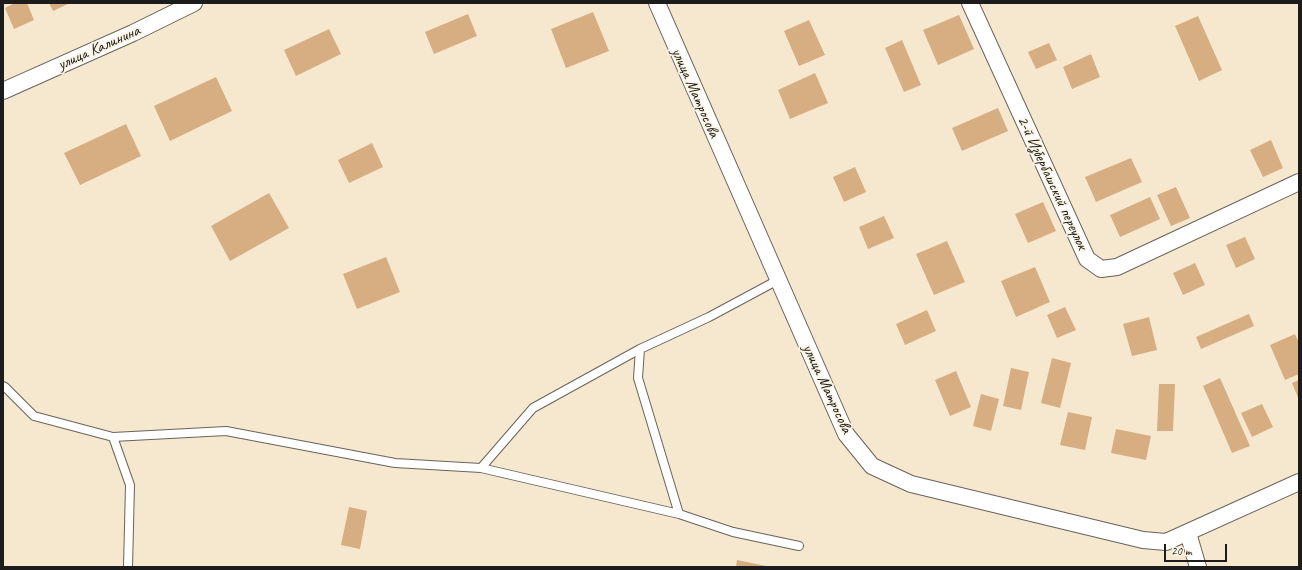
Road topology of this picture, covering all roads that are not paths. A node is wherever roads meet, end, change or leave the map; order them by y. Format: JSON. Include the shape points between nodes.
{"nodes":[{"id":1,"x":194,"y":3,"type":"edge"},
{"id":2,"x":657,"y":3,"type":"edge"},
{"id":3,"x":970,"y":3,"type":"edge"},
{"id":4,"x":3,"y":91,"type":"edge"},
{"id":5,"x":1299,"y":182,"type":"edge"},
{"id":6,"x":778,"y":280,"type":"junction"},
{"id":7,"x":640,"y":349,"type":"junction"},
{"id":8,"x":3,"y":386,"type":"edge"},
{"id":9,"x":114,"y":437,"type":"junction"},
{"id":10,"x":481,"y":468,"type":"junction"},
{"id":11,"x":1299,"y":482,"type":"edge"},
{"id":12,"x":679,"y":514,"type":"junction"},
{"id":13,"x":1188,"y":533,"type":"junction"},
{"id":14,"x":799,"y":546,"type":"dead end"},
{"id":15,"x":128,"y":567,"type":"edge"},
{"id":16,"x":1198,"y":567,"type":"edge"}],
"edges":[{"from":1,"to":4,"type":"street","name":"улица Калинина","via":[[134,33]]},
{"from":2,"to":6,"type":"street","name":"улица Матросова"},
{"from":3,"to":5,"type":"street","name":"2-й Избербашский переулок","via":[[1087,259],[1101,268],[1117,267]]},
{"from":6,"to":7,"type":"lane","via":[[709,317]]},
{"from":6,"to":13,"type":"street","name":"улица Матросова","via":[[846,434],[872,466],[911,484],[1143,540],[1166,542]]},
{"from":7,"to":10,"type":"lane","via":[[532,408]]},
{"from":7,"to":12,"type":"lane","via":[[638,378]]},
{"from":8,"to":9,"type":"lane","via":[[34,416]]},
{"from":9,"to":10,"type":"lane","via":[[226,431],[396,463]]},
{"from":9,"to":15,"type":"lane","via":[[130,485]]},
{"from":10,"to":12,"type":"lane"},
{"from":11,"to":13,"type":"street","name":"улица Матросова"},
{"from":12,"to":14,"type":"lane","via":[[733,532]]},
{"from":13,"to":16,"type":"street"}]}
